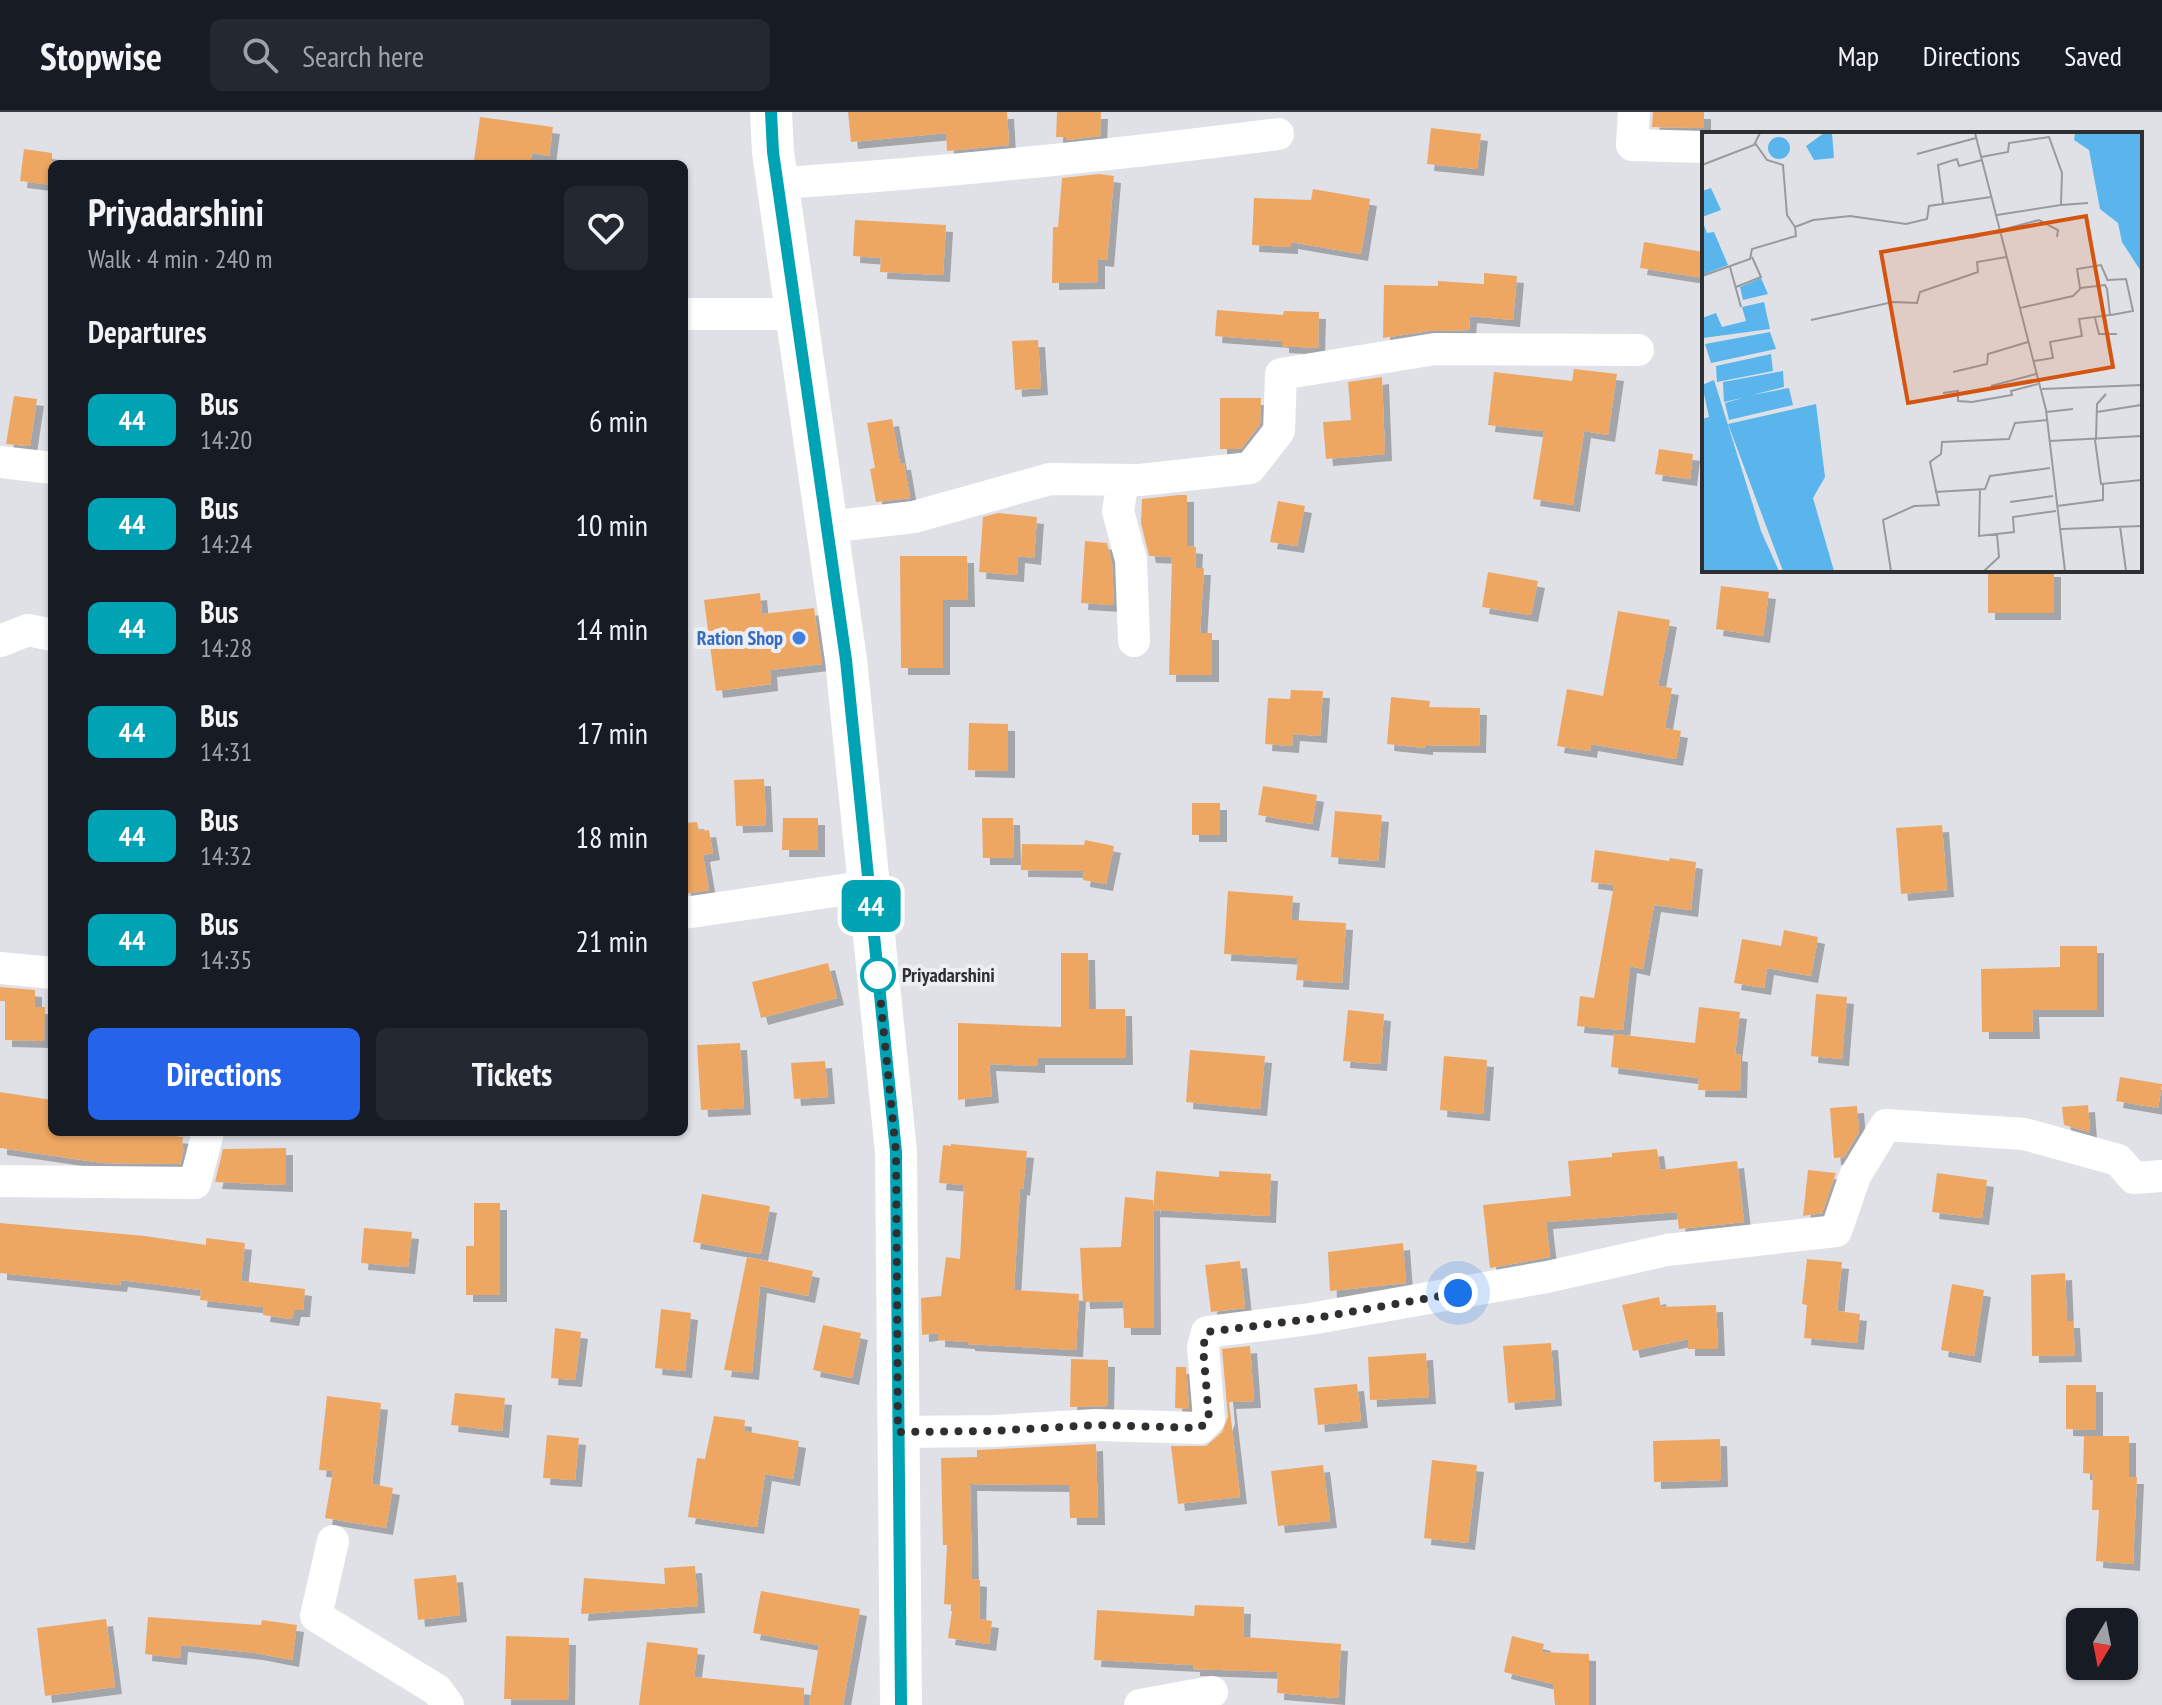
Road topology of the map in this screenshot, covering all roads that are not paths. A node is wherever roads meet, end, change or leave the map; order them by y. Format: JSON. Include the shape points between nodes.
{"nodes":[{"id":1,"x":771,"y":112,"type":"edge"},
{"id":2,"x":1634,"y":112,"type":"edge"},
{"id":3,"x":1278,"y":134,"type":"dead end"},
{"id":4,"x":1702,"y":147,"type":"edge"},
{"id":5,"x":777,"y":183,"type":"junction"},
{"id":6,"x":688,"y":314,"type":"edge"},
{"id":7,"x":796,"y":314,"type":"junction"},
{"id":8,"x":1638,"y":350,"type":"dead end"},
{"id":9,"x":0,"y":462,"type":"edge"},
{"id":10,"x":48,"y":468,"type":"edge"},
{"id":11,"x":1123,"y":480,"type":"junction"},
{"id":12,"x":827,"y":527,"type":"junction"},
{"id":13,"x":48,"y":634,"type":"edge"},
{"id":14,"x":0,"y":641,"type":"edge"},
{"id":15,"x":1134,"y":641,"type":"dead end"},
{"id":16,"x":869,"y":886,"type":"junction"},
{"id":17,"x":688,"y":912,"type":"edge"},
{"id":18,"x":0,"y":968,"type":"edge"},
{"id":19,"x":48,"y":973,"type":"edge"},
{"id":20,"x":207,"y":1136,"type":"edge"},
{"id":21,"x":2162,"y":1176,"type":"edge"},
{"id":22,"x":0,"y":1181,"type":"edge"},
{"id":23,"x":898,"y":1432,"type":"junction"},
{"id":24,"x":333,"y":1541,"type":"dead end"},
{"id":25,"x":1212,"y":1692,"type":"dead end"},
{"id":26,"x":448,"y":1705,"type":"edge"},
{"id":27,"x":901,"y":1705,"type":"edge"},
{"id":28,"x":1140,"y":1705,"type":"edge"}],
"edges":[{"from":1,"to":5,"type":"main road"},
{"from":2,"to":4,"type":"street","via":[[1632,145]]},
{"from":3,"to":5,"type":"street","via":[[926,174]]},
{"from":5,"to":7,"type":"main road"},
{"from":6,"to":7,"type":"street"},
{"from":7,"to":12,"type":"main road"},
{"from":8,"to":11,"type":"street","via":[[1435,349],[1281,374],[1279,431],[1250,468]]},
{"from":9,"to":10,"type":"street"},
{"from":11,"to":12,"type":"street","via":[[1050,479],[914,517]]},
{"from":11,"to":15,"type":"street","via":[[1118,511],[1131,560]]},
{"from":12,"to":16,"type":"main road"},
{"from":13,"to":14,"type":"street","via":[[28,630]]},
{"from":16,"to":17,"type":"street"},
{"from":16,"to":23,"type":"main road","via":[[896,1152]]},
{"from":18,"to":19,"type":"street"},
{"from":20,"to":22,"type":"street","via":[[195,1183]]},
{"from":21,"to":23,"type":"street","via":[[2134,1178],[2118,1160],[2024,1134],[1886,1125],[1855,1176],[1836,1231],[1667,1250],[1547,1277],[1207,1332],[1203,1347],[1209,1419],[1200,1428],[1096,1425]]},
{"from":23,"to":27,"type":"main road"},
{"from":24,"to":26,"type":"street","via":[[316,1616],[437,1690]]},
{"from":25,"to":28,"type":"street"}]}
